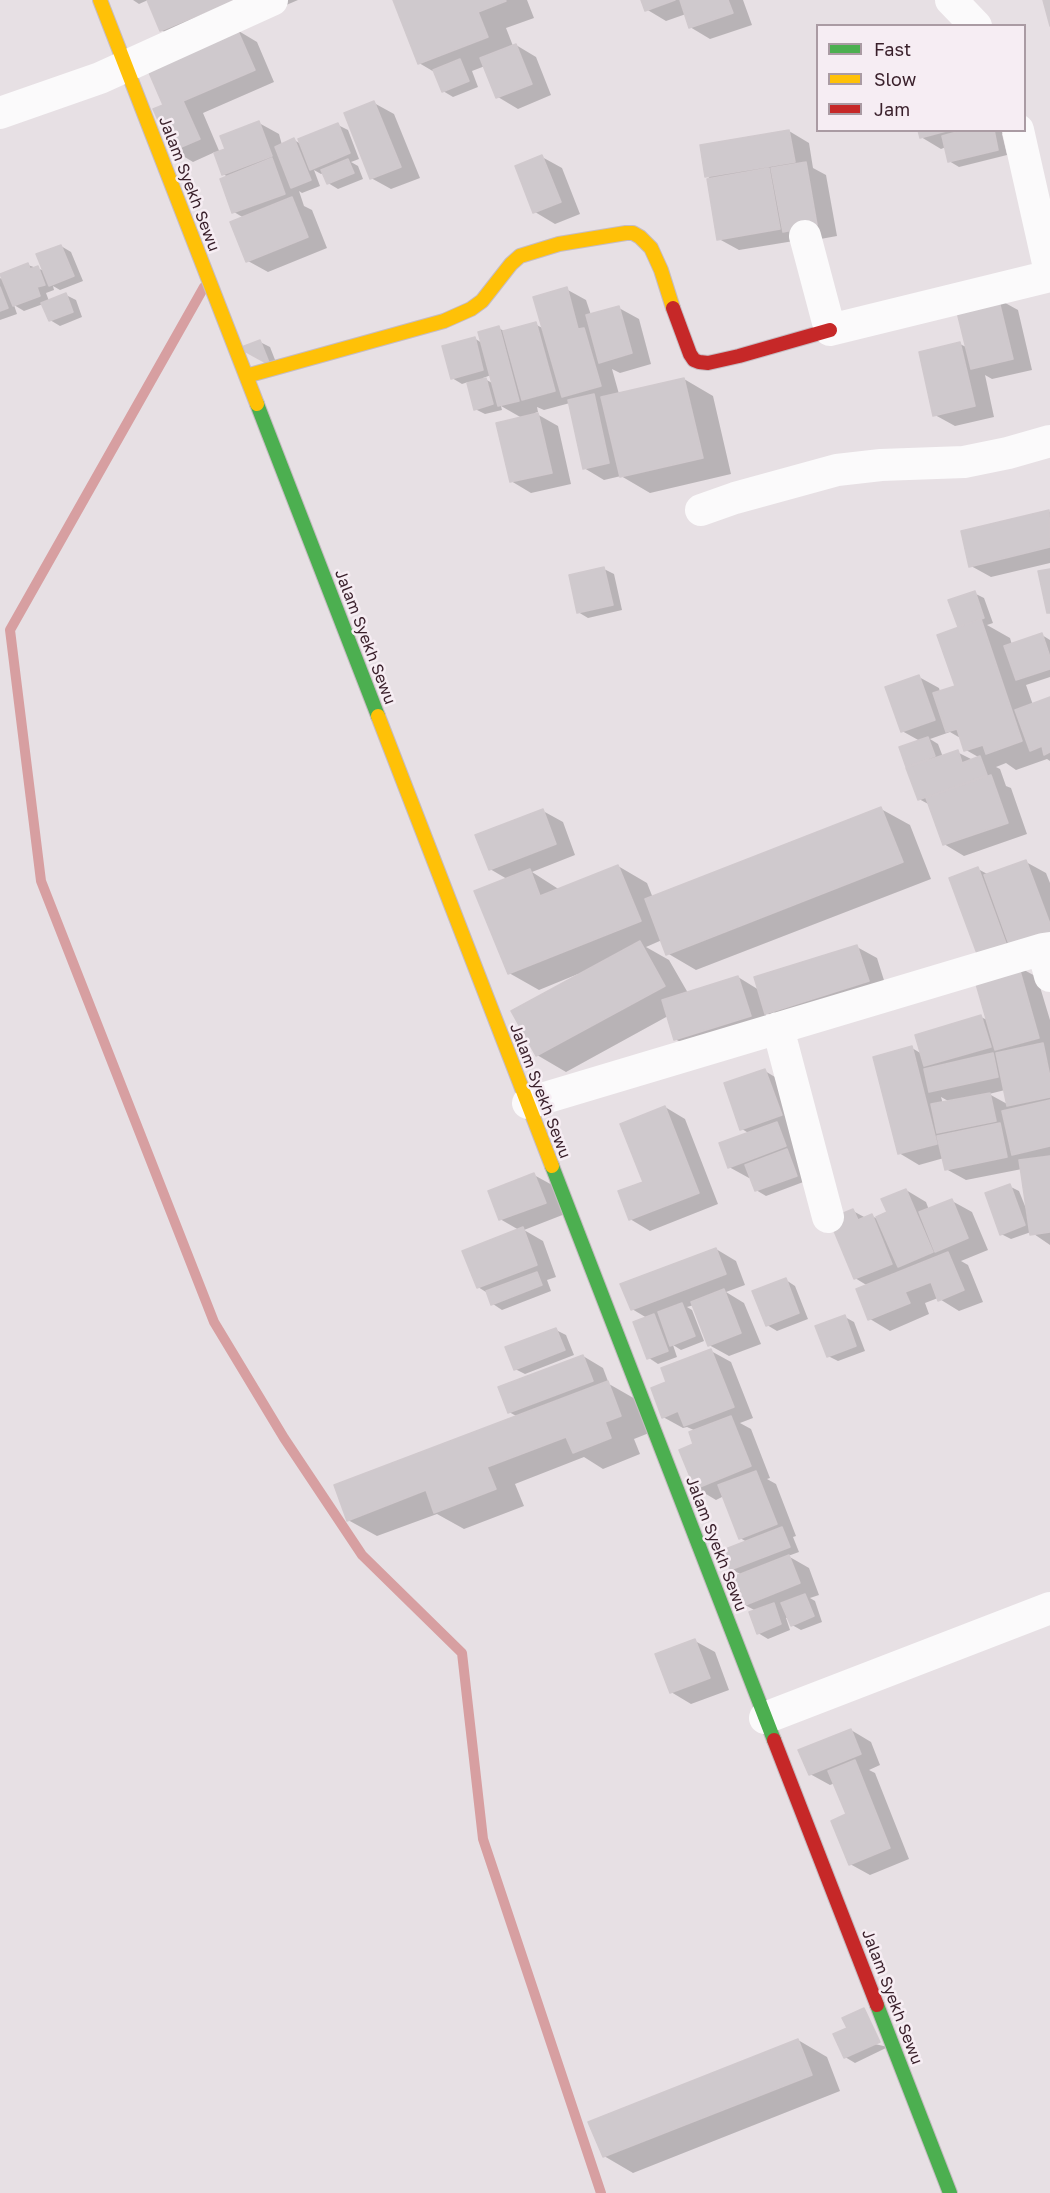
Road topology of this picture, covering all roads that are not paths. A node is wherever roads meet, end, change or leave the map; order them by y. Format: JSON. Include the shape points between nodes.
{"nodes":[{"id":1,"x":100,"y":0,"type":"edge"},
{"id":2,"x":272,"y":0,"type":"edge"},
{"id":3,"x":115,"y":71,"type":"junction"},
{"id":4,"x":0,"y":113,"type":"edge"},
{"id":5,"x":1019,"y":132,"type":"edge"},
{"id":6,"x":1044,"y":213,"type":"edge"},
{"id":7,"x":805,"y":236,"type":"dead end"},
{"id":8,"x":1050,"y":274,"type":"edge"},
{"id":9,"x":830,"y":330,"type":"junction"},
{"id":10,"x":246,"y":376,"type":"junction"},
{"id":11,"x":1050,"y":441,"type":"edge"},
{"id":12,"x":700,"y":510,"type":"dead end"},
{"id":13,"x":1048,"y":958,"type":"edge"},
{"id":14,"x":778,"y":1028,"type":"junction"},
{"id":15,"x":528,"y":1103,"type":"junction"},
{"id":16,"x":828,"y":1217,"type":"dead end"},
{"id":17,"x":1050,"y":1608,"type":"edge"},
{"id":18,"x":765,"y":1718,"type":"junction"},
{"id":19,"x":950,"y":2193,"type":"edge"}],
"edges":[{"from":1,"to":3,"type":"street","name":"Jalam Syekh Sewu"},
{"from":2,"to":3,"type":"street"},
{"from":3,"to":4,"type":"street"},
{"from":3,"to":10,"type":"street","name":"Jalam Syekh Sewu"},
{"from":5,"to":6,"type":"street"},
{"from":6,"to":8,"type":"street"},
{"from":7,"to":9,"type":"street"},
{"from":8,"to":9,"type":"street"},
{"from":9,"to":10,"type":"street","via":[[708,363],[694,360],[651,248],[626,232],[559,244],[520,256],[482,301],[444,321]]},
{"from":10,"to":15,"type":"street","name":"Jalam Syekh Sewu"},
{"from":11,"to":12,"type":"street","via":[[964,462],[837,471]]},
{"from":13,"to":14,"type":"street"},
{"from":14,"to":15,"type":"street"},
{"from":14,"to":16,"type":"street"},
{"from":15,"to":18,"type":"street","name":"Jalam Syekh Sewu"},
{"from":17,"to":18,"type":"street"},
{"from":18,"to":19,"type":"street","name":"Jalam Syekh Sewu"}]}
